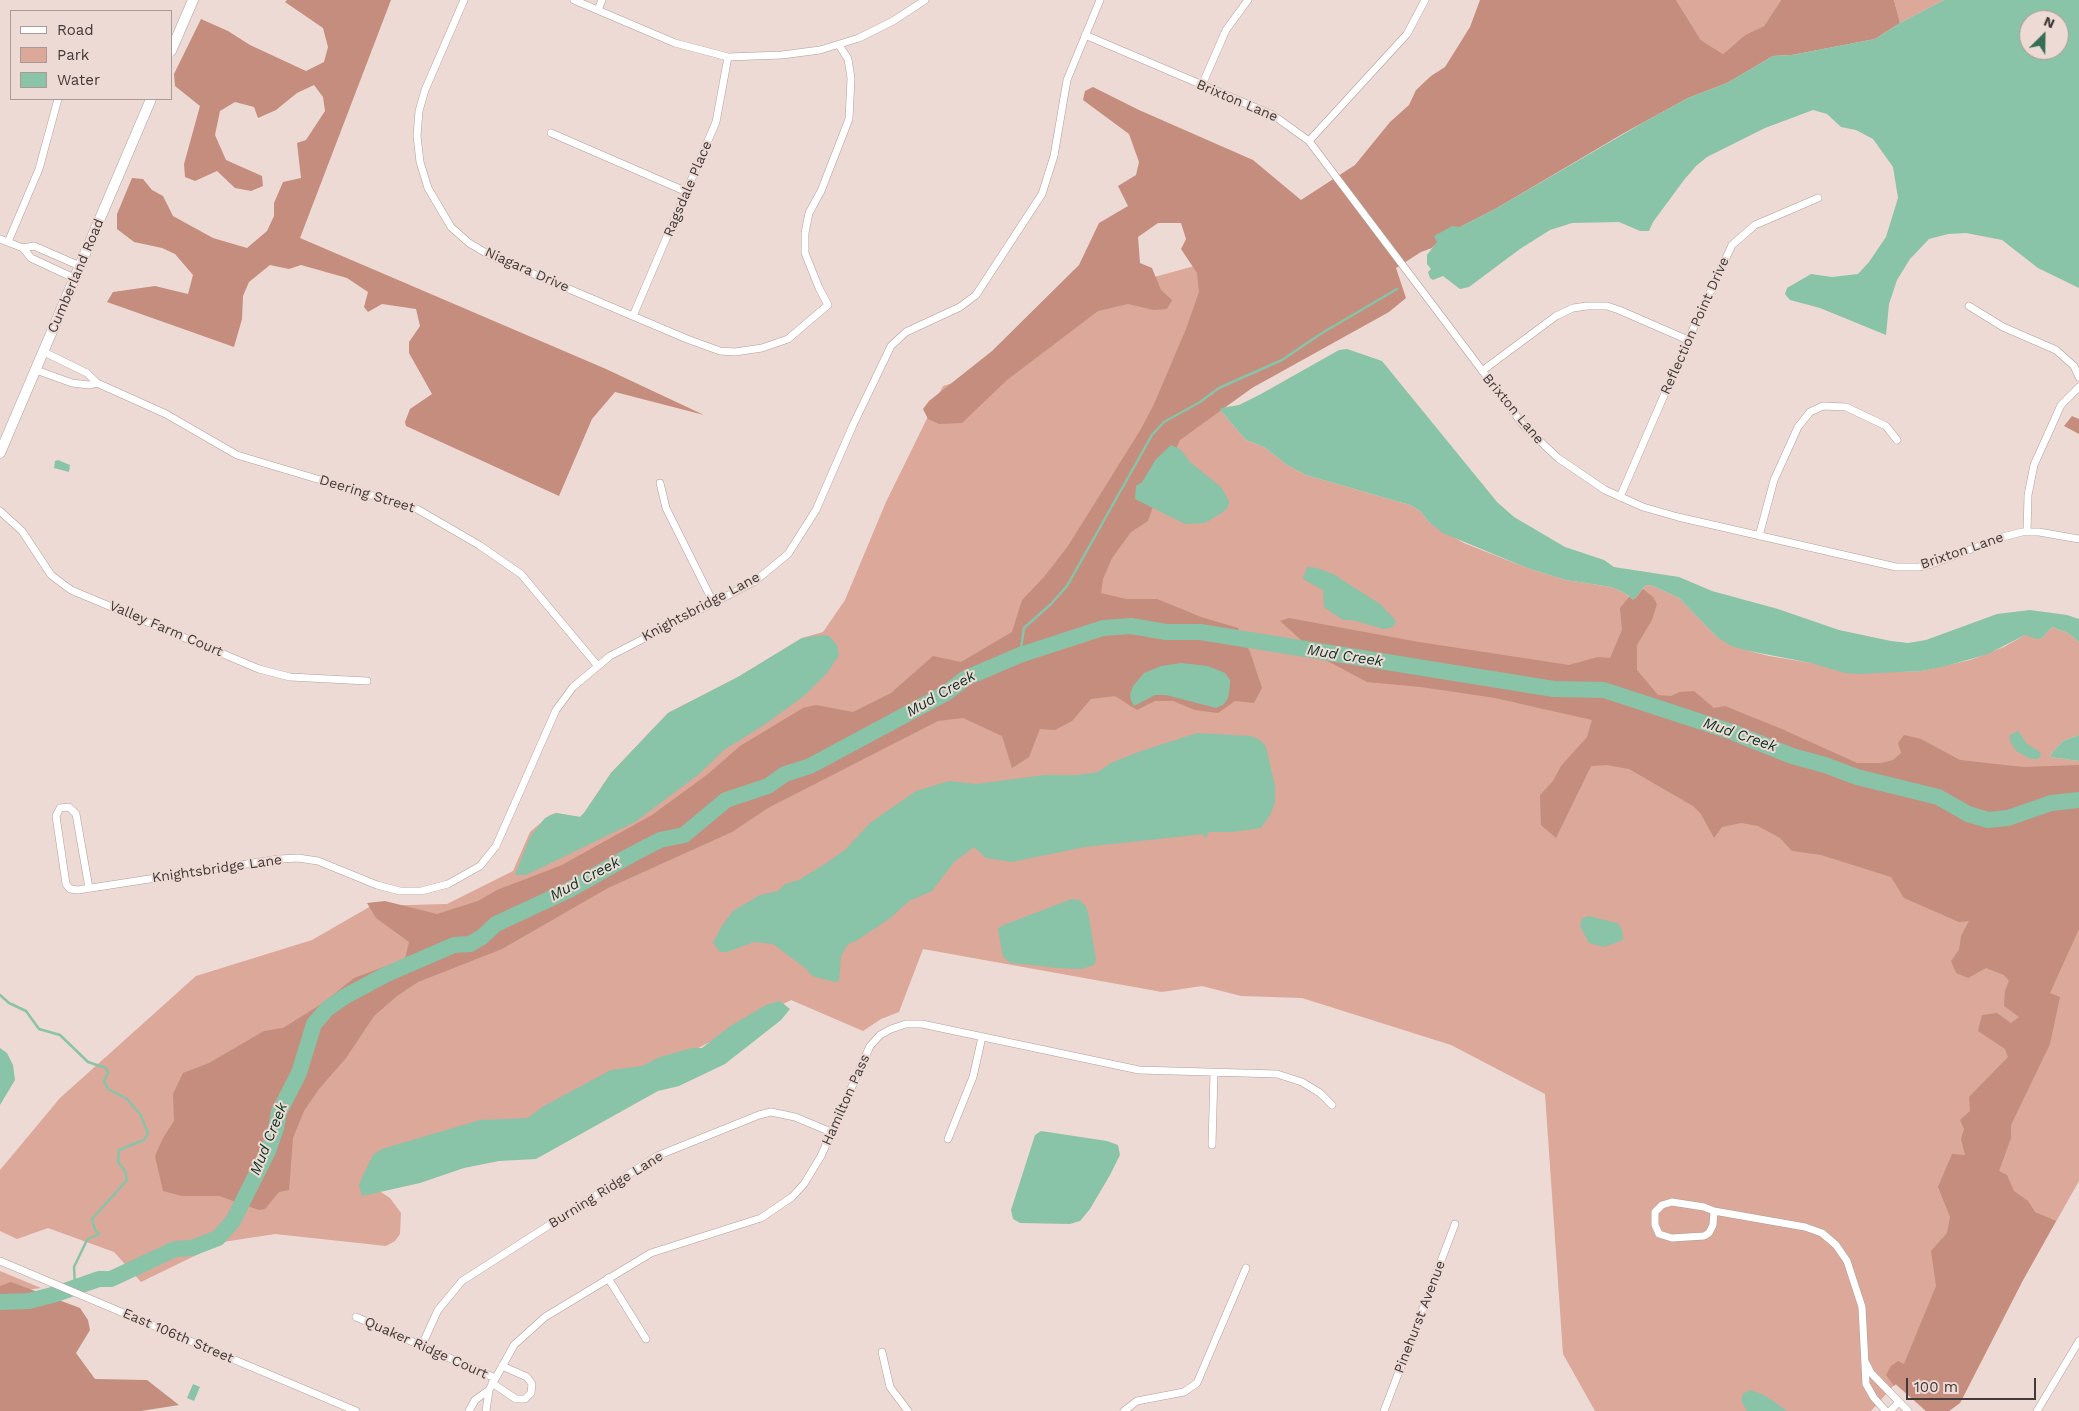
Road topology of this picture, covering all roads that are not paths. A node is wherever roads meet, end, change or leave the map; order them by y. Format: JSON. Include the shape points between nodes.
{"nodes":[{"id":1,"x":193,"y":0,"type":"edge"},
{"id":2,"x":464,"y":0,"type":"edge"},
{"id":3,"x":574,"y":0,"type":"edge"},
{"id":4,"x":602,"y":0,"type":"edge"},
{"id":5,"x":925,"y":0,"type":"edge"},
{"id":6,"x":1100,"y":0,"type":"edge"},
{"id":7,"x":1248,"y":0,"type":"edge"},
{"id":8,"x":1425,"y":0,"type":"edge"},
{"id":9,"x":598,"y":10,"type":"junction"},
{"id":10,"x":1085,"y":35,"type":"junction"},
{"id":11,"x":839,"y":45,"type":"junction"},
{"id":12,"x":172,"y":49,"type":"edge"},
{"id":13,"x":728,"y":57,"type":"junction"},
{"id":14,"x":1202,"y":86,"type":"junction"},
{"id":15,"x":58,"y":100,"type":"edge"},
{"id":16,"x":151,"y":100,"type":"edge"},
{"id":17,"x":551,"y":133,"type":"dead end"},
{"id":18,"x":1309,"y":141,"type":"junction"},
{"id":19,"x":687,"y":192,"type":"junction"},
{"id":20,"x":1818,"y":198,"type":"dead end"},
{"id":21,"x":0,"y":239,"type":"edge"},
{"id":22,"x":8,"y":242,"type":"junction"},
{"id":23,"x":23,"y":248,"type":"junction"},
{"id":24,"x":80,"y":266,"type":"junction"},
{"id":25,"x":74,"y":278,"type":"junction"},
{"id":26,"x":1969,"y":306,"type":"dead end"},
{"id":27,"x":633,"y":316,"type":"junction"},
{"id":28,"x":1688,"y":340,"type":"junction"},
{"id":29,"x":44,"y":352,"type":"junction"},
{"id":30,"x":36,"y":370,"type":"junction"},
{"id":31,"x":1482,"y":371,"type":"junction"},
{"id":32,"x":2079,"y":377,"type":"edge"},
{"id":33,"x":97,"y":383,"type":"junction"},
{"id":34,"x":2079,"y":387,"type":"edge"},
{"id":35,"x":1897,"y":440,"type":"dead end"},
{"id":36,"x":0,"y":453,"type":"edge"},
{"id":37,"x":660,"y":483,"type":"dead end"},
{"id":38,"x":1620,"y":497,"type":"junction"},
{"id":39,"x":0,"y":511,"type":"edge"},
{"id":40,"x":2027,"y":532,"type":"junction"},
{"id":41,"x":1760,"y":536,"type":"junction"},
{"id":42,"x":2079,"y":540,"type":"edge"},
{"id":43,"x":713,"y":602,"type":"junction"},
{"id":44,"x":597,"y":665,"type":"junction"},
{"id":45,"x":367,"y":681,"type":"dead end"},
{"id":46,"x":89,"y":888,"type":"junction"},
{"id":47,"x":982,"y":1037,"type":"junction"},
{"id":48,"x":1214,"y":1073,"type":"junction"},
{"id":49,"x":1332,"y":1105,"type":"dead end"},
{"id":50,"x":831,"y":1132,"type":"junction"},
{"id":51,"x":948,"y":1138,"type":"dead end"},
{"id":52,"x":1212,"y":1145,"type":"dead end"},
{"id":53,"x":1714,"y":1211,"type":"junction"},
{"id":54,"x":1455,"y":1224,"type":"dead end"},
{"id":55,"x":0,"y":1261,"type":"edge"},
{"id":56,"x":1246,"y":1268,"type":"dead end"},
{"id":57,"x":608,"y":1278,"type":"junction"},
{"id":58,"x":356,"y":1317,"type":"dead end"},
{"id":59,"x":646,"y":1340,"type":"dead end"},
{"id":60,"x":2079,"y":1341,"type":"edge"},
{"id":61,"x":422,"y":1345,"type":"junction"},
{"id":62,"x":882,"y":1352,"type":"dead end"},
{"id":63,"x":1866,"y":1363,"type":"junction"},
{"id":64,"x":502,"y":1366,"type":"junction"},
{"id":65,"x":492,"y":1384,"type":"junction"},
{"id":66,"x":1899,"y":1402,"type":"junction"},
{"id":67,"x":356,"y":1411,"type":"edge"},
{"id":68,"x":469,"y":1411,"type":"edge"},
{"id":69,"x":486,"y":1411,"type":"edge"},
{"id":70,"x":908,"y":1411,"type":"edge"},
{"id":71,"x":1124,"y":1411,"type":"edge"},
{"id":72,"x":1384,"y":1411,"type":"edge"},
{"id":73,"x":1886,"y":1411,"type":"edge"},
{"id":74,"x":1890,"y":1411,"type":"edge"},
{"id":75,"x":1908,"y":1411,"type":"edge"},
{"id":76,"x":2037,"y":1411,"type":"edge"}],
"edges":[{"from":1,"to":12,"type":"main road"},
{"from":2,"to":27,"type":"street","name":"Niagara Drive","via":[[432,72],[419,111],[420,162],[440,211],[451,227],[469,243],[491,256]]},
{"from":3,"to":9,"type":"street"},
{"from":4,"to":9,"type":"street"},
{"from":5,"to":11,"type":"street","via":[[893,21]]},
{"from":6,"to":10,"type":"street","name":"Knightsbridge Lane"},
{"from":7,"to":14,"type":"street","via":[[1226,30]]},
{"from":8,"to":18,"type":"street","via":[[1407,34]]},
{"from":9,"to":13,"type":"street","via":[[675,43]]},
{"from":10,"to":14,"type":"street","name":"Brixton Lane"},
{"from":10,"to":43,"type":"street","name":"Knightsbridge Lane","via":[[1067,80],[1054,156],[1042,194],[976,295],[960,307],[906,332],[891,346],[816,510],[799,539],[782,560],[754,582]]},
{"from":11,"to":13,"type":"street","via":[[782,55]]},
{"from":11,"to":27,"type":"street","name":"Niagara Drive","via":[[848,58],[851,78],[849,119],[809,213],[805,233],[805,253],[828,305],[788,339],[762,348],[735,352],[702,345]]},
{"from":13,"to":19,"type":"street","name":"Ragsdale Place","via":[[716,122]]},
{"from":14,"to":18,"type":"street","name":"Brixton Lane","via":[[1273,115]]},
{"from":15,"to":22,"type":"street","via":[[39,169]]},
{"from":16,"to":24,"type":"main road","name":"Cumberland Road"},
{"from":17,"to":19,"type":"street"},
{"from":18,"to":31,"type":"street","name":"Brixton Lane"},
{"from":19,"to":27,"type":"street","name":"Ragsdale Place"},
{"from":20,"to":28,"type":"street","name":"Reflection Point Drive","via":[[1764,220],[1738,238],[1725,258]]},
{"from":21,"to":22,"type":"street"},
{"from":22,"to":23,"type":"street"},
{"from":23,"to":24,"type":"street","via":[[34,246]]},
{"from":23,"to":25,"type":"street","via":[[31,258]]},
{"from":24,"to":25,"type":"main road","name":"Cumberland Road"},
{"from":25,"to":29,"type":"main road","name":"Cumberland Road"},
{"from":26,"to":32,"type":"street","via":[[2003,327],[2056,350],[2074,366]]},
{"from":28,"to":31,"type":"street","via":[[1607,306],[1586,306],[1556,316]]},
{"from":28,"to":38,"type":"street","name":"Reflection Point Drive"},
{"from":29,"to":30,"type":"main road","name":"Cumberland Road"},
{"from":29,"to":33,"type":"street","name":"Deering Street","via":[[87,373]]},
{"from":30,"to":33,"type":"street","name":"Deering Street","via":[[72,383]]},
{"from":30,"to":36,"type":"main road","name":"Cumberland Road"},
{"from":31,"to":38,"type":"street","name":"Brixton Lane","via":[[1542,444],[1588,480]]},
{"from":33,"to":44,"type":"street","name":"Deering Street","via":[[154,407],[244,457],[417,509],[521,574]]},
{"from":34,"to":40,"type":"street","via":[[2061,405],[2034,465],[2029,479]]},
{"from":35,"to":41,"type":"street","via":[[1886,426],[1846,407],[1823,406],[1810,412],[1798,426],[1774,480]]},
{"from":37,"to":43,"type":"street","via":[[666,508]]},
{"from":38,"to":41,"type":"street","name":"Brixton Lane","via":[[1643,507]]},
{"from":39,"to":45,"type":"street","name":"Valley Farm Court","via":[[22,530],[51,575],[71,590],[259,669],[290,677]]},
{"from":40,"to":41,"type":"street","name":"Brixton Lane","via":[[2003,537],[1932,564],[1909,568],[1880,565]]},
{"from":40,"to":42,"type":"street","name":"Brixton Lane"},
{"from":43,"to":44,"type":"street","name":"Knightsbridge Lane"},
{"from":44,"to":46,"type":"street","name":"Knightsbridge Lane","via":[[573,687],[556,710],[492,853],[480,866],[448,884],[421,891],[400,891],[318,861],[298,858]]},
{"from":46,"to":46,"type":"street","name":"Knightsbridge Lane","via":[[76,814],[69,807],[60,808],[56,816],[66,884],[70,889]]},
{"from":47,"to":48,"type":"street","name":"Hamilton Pass","via":[[1139,1070]]},
{"from":47,"to":50,"type":"street","name":"Hamilton Pass","via":[[914,1024],[880,1035],[863,1057]]},
{"from":47,"to":51,"type":"street","via":[[973,1078]]},
{"from":48,"to":49,"type":"street","name":"Hamilton Pass","via":[[1265,1072],[1290,1078],[1320,1093]]},
{"from":48,"to":52,"type":"street"},
{"from":50,"to":57,"type":"street","name":"Hamilton Pass","via":[[804,1184],[778,1207],[761,1218],[651,1253]]},
{"from":50,"to":61,"type":"street","name":"Burning Ridge Lane","via":[[795,1117],[771,1112],[657,1156],[462,1281],[438,1310]]},
{"from":53,"to":53,"type":"street","via":[[1667,1202],[1655,1212],[1654,1225],[1663,1236],[1704,1236],[1712,1230]]},
{"from":53,"to":63,"type":"street","via":[[1805,1226],[1822,1233],[1836,1245],[1846,1261],[1862,1307]]},
{"from":54,"to":72,"type":"street","name":"Pinehurst Avenue"},
{"from":55,"to":67,"type":"street","name":"East 106th Street"},
{"from":56,"to":71,"type":"street","via":[[1197,1382],[1184,1392],[1137,1401]]},
{"from":57,"to":59,"type":"street"},
{"from":57,"to":64,"type":"street","name":"Hamilton Pass","via":[[533,1325],[514,1345]]},
{"from":58,"to":61,"type":"street","name":"Quaker Ridge Court"},
{"from":60,"to":76,"type":"street"},
{"from":61,"to":65,"type":"street","name":"Quaker Ridge Court"},
{"from":62,"to":70,"type":"street","via":[[890,1387]]},
{"from":63,"to":66,"type":"street","via":[[1871,1373]]},
{"from":63,"to":73,"type":"street","via":[[1866,1384]]},
{"from":64,"to":65,"type":"street","name":"Hamilton Pass"},
{"from":64,"to":65,"type":"street","name":"Quaker Ridge Court","via":[[528,1377],[532,1384],[531,1393],[516,1399]]},
{"from":65,"to":68,"type":"street","name":"Hamilton Pass","via":[[475,1400]]},
{"from":65,"to":69,"type":"street","name":"Hamilton Pass"},
{"from":66,"to":74,"type":"street"},
{"from":66,"to":75,"type":"street"}]}
